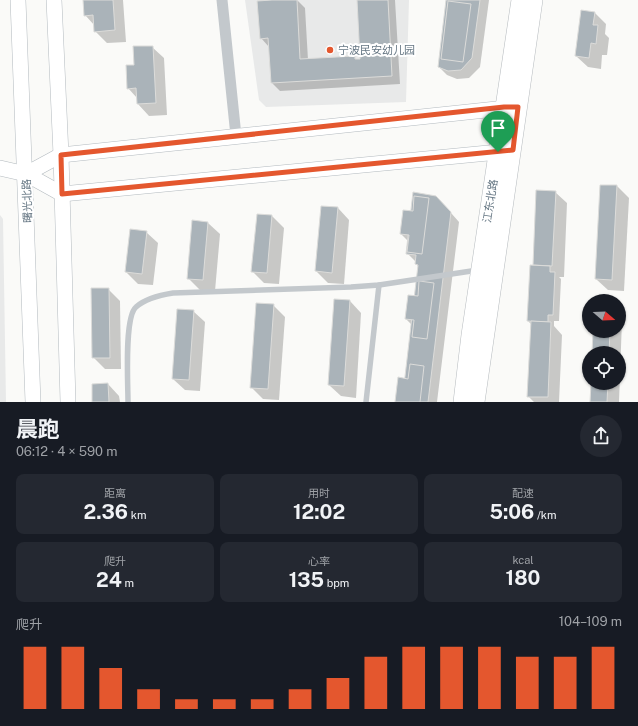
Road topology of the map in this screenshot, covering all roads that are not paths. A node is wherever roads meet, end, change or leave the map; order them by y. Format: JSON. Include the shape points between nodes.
{"nodes":[{"id":1,"x":18,"y":0,"type":"edge"},
{"id":2,"x":54,"y":0,"type":"edge"},
{"id":3,"x":222,"y":0,"type":"edge"},
{"id":4,"x":520,"y":0,"type":"edge"},
{"id":5,"x":534,"y":0,"type":"edge"},
{"id":6,"x":511,"y":107,"type":"junction"},
{"id":7,"x":236,"y":136,"type":"junction"},
{"id":8,"x":505,"y":151,"type":"junction"},
{"id":9,"x":61,"y":155,"type":"junction"},
{"id":10,"x":0,"y":168,"type":"edge"},
{"id":11,"x":26,"y":174,"type":"junction"},
{"id":12,"x":62,"y":194,"type":"junction"},
{"id":13,"x":480,"y":269,"type":"junction"},
{"id":14,"x":379,"y":285,"type":"junction"},
{"id":15,"x":33,"y":402,"type":"edge"},
{"id":16,"x":68,"y":402,"type":"edge"},
{"id":17,"x":128,"y":402,"type":"edge"},
{"id":18,"x":366,"y":402,"type":"edge"},
{"id":19,"x":462,"y":402,"type":"edge"},
{"id":20,"x":476,"y":402,"type":"edge"}],
"edges":[{"from":1,"to":11,"type":"street","name":"曙光北路"},
{"from":2,"to":9,"type":"street"},
{"from":3,"to":7,"type":"street"},
{"from":4,"to":6,"type":"main road","name":"江东北路"},
{"from":5,"to":6,"type":"main road","name":"江东北路","via":[[521,92]]},
{"from":6,"to":7,"type":"street"},
{"from":6,"to":8,"type":"main road","name":"江东北路"},
{"from":7,"to":9,"type":"street"},
{"from":8,"to":12,"type":"street"},
{"from":8,"to":13,"type":"main road","name":"江东北路"},
{"from":8,"to":20,"type":"main road","name":"江东北路"},
{"from":9,"to":11,"type":"street"},
{"from":9,"to":12,"type":"street"},
{"from":10,"to":11,"type":"street"},
{"from":11,"to":12,"type":"street"},
{"from":11,"to":15,"type":"street","name":"曙光北路"},
{"from":12,"to":16,"type":"street"},
{"from":13,"to":14,"type":"lane"},
{"from":13,"to":19,"type":"main road","name":"江东北路"},
{"from":14,"to":17,"type":"lane","via":[[158,295],[135,307],[131,315],[128,327]]},
{"from":14,"to":18,"type":"lane"}]}
